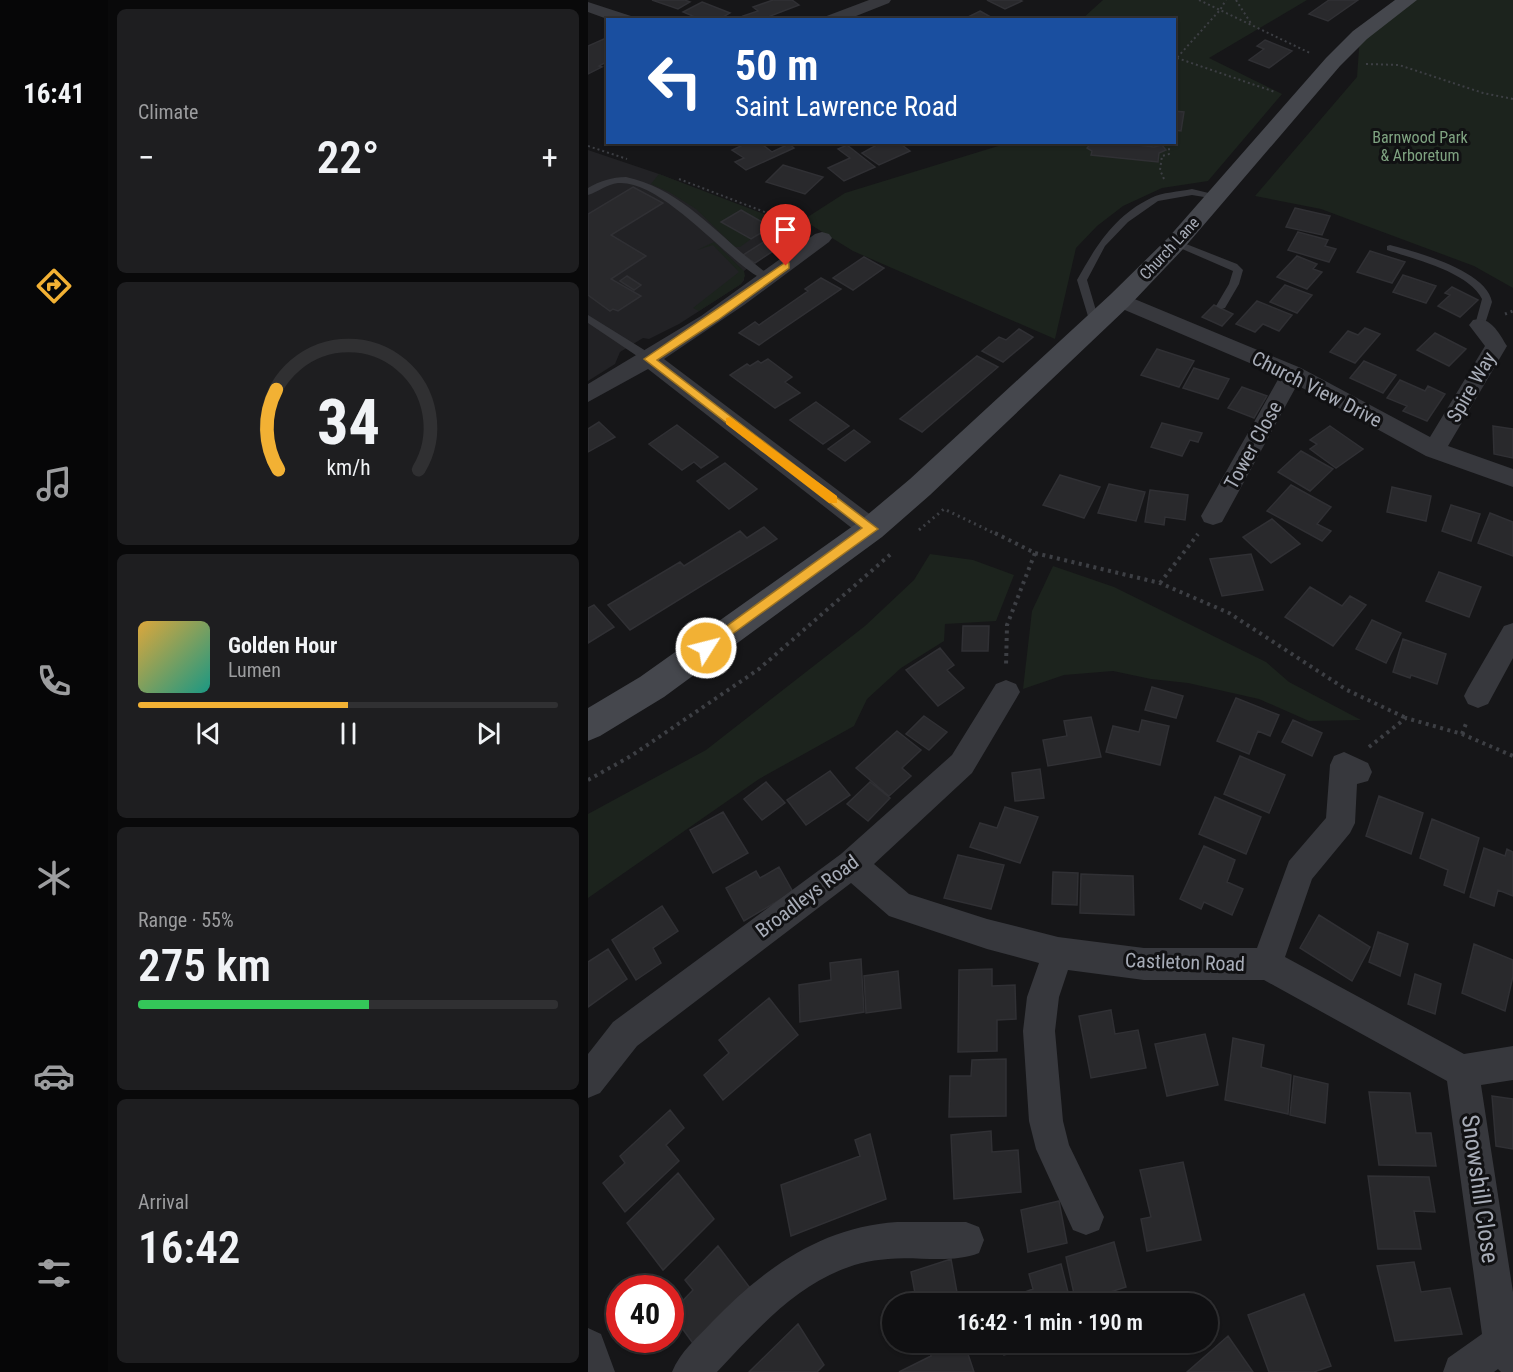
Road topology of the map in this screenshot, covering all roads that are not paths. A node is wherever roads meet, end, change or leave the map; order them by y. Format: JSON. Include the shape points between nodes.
{"nodes":[{"id":1,"x":884,"y":0,"type":"edge"},
{"id":2,"x":1407,"y":0,"type":"edge"},
{"id":3,"x":588,"y":6,"type":"edge"},
{"id":4,"x":622,"y":18,"type":"edge"},
{"id":5,"x":835,"y":18,"type":"edge"},
{"id":6,"x":588,"y":192,"type":"edge"},
{"id":7,"x":1216,"y":196,"type":"junction"},
{"id":8,"x":822,"y":238,"type":"road end"},
{"id":9,"x":1176,"y":243,"type":"junction"},
{"id":10,"x":1390,"y":248,"type":"dead end"},
{"id":11,"x":768,"y":279,"type":"junction"},
{"id":12,"x":1120,"y":300,"type":"junction"},
{"id":13,"x":1221,"y":306,"type":"dead end"},
{"id":14,"x":588,"y":318,"type":"edge"},
{"id":15,"x":1095,"y":324,"type":"junction"},
{"id":16,"x":1479,"y":325,"type":"joint"},
{"id":17,"x":650,"y":359,"type":"junction"},
{"id":18,"x":1293,"y":373,"type":"junction"},
{"id":19,"x":588,"y":394,"type":"edge"},
{"id":20,"x":1434,"y":450,"type":"junction"},
{"id":21,"x":1513,"y":478,"type":"edge"},
{"id":22,"x":1213,"y":516,"type":"road end"},
{"id":23,"x":871,"y":529,"type":"junction"},
{"id":24,"x":1513,"y":634,"type":"edge"},
{"id":25,"x":1006,"y":692,"type":"road end"},
{"id":26,"x":1478,"y":696,"type":"dead end"},
{"id":27,"x":588,"y":726,"type":"edge"},
{"id":28,"x":1351,"y":769,"type":"road end"},
{"id":29,"x":852,"y":864,"type":"junction"},
{"id":30,"x":1058,"y":953,"type":"junction"},
{"id":31,"x":1267,"y":964,"type":"junction"},
{"id":32,"x":1513,"y":1063,"type":"edge"},
{"id":33,"x":1462,"y":1071,"type":"junction"},
{"id":34,"x":588,"y":1081,"type":"edge"},
{"id":35,"x":1086,"y":1217,"type":"dead end"},
{"id":36,"x":966,"y":1240,"type":"dead end"},
{"id":37,"x":588,"y":1347,"type":"edge"},
{"id":38,"x":1508,"y":1350,"type":"edge"},
{"id":39,"x":596,"y":1372,"type":"edge"},
{"id":40,"x":691,"y":1372,"type":"edge"},
{"id":41,"x":1462,"y":1372,"type":"edge"}],
"edges":[{"from":1,"to":5,"type":"street"},
{"from":2,"to":7,"type":"street","name":"Church Lane","via":[[1360,35],[1333,62]]},
{"from":3,"to":4,"type":"street"},
{"from":6,"to":11,"type":"lane","via":[[610,181],[623,180],[655,191],[696,217],[739,260]]},
{"from":7,"to":9,"type":"street","name":"Church Lane"},
{"from":7,"to":15,"type":"lane","via":[[1192,192],[1155,199],[1125,220],[1101,245],[1082,280]]},
{"from":8,"to":11,"type":"street"},
{"from":9,"to":12,"type":"street","name":"Church Lane"},
{"from":9,"to":13,"type":"lane","via":[[1238,270]]},
{"from":10,"to":16,"type":"lane","via":[[1453,271],[1479,286],[1488,302]]},
{"from":11,"to":17,"type":"street"},
{"from":12,"to":15,"type":"street","name":"Church Lane"},
{"from":12,"to":18,"type":"street","name":"Church View Drive"},
{"from":14,"to":17,"type":"lane"},
{"from":15,"to":23,"type":"street","name":"Church Lane"},
{"from":16,"to":20,"type":"street","name":"Spire Way","via":[[1496,346]]},
{"from":17,"to":19,"type":"street"},
{"from":17,"to":23,"type":"street"},
{"from":18,"to":20,"type":"street","name":"Church View Drive"},
{"from":18,"to":22,"type":"street","name":"Tower Close"},
{"from":20,"to":21,"type":"street","name":"Church View Drive"},
{"from":23,"to":27,"type":"street","name":"Church Lane","via":[[652,687]]},
{"from":24,"to":26,"type":"street"},
{"from":25,"to":29,"type":"street","name":"Broadleys Road","via":[[962,764]]},
{"from":28,"to":31,"type":"street","via":[[1340,823],[1300,871]]},
{"from":29,"to":30,"type":"street","name":"Castleton Road","via":[[900,906]]},
{"from":29,"to":34,"type":"street","name":"Broadleys Road","via":[[625,1034]]},
{"from":30,"to":31,"type":"street","name":"Castleton Road","via":[[1144,964]]},
{"from":30,"to":35,"type":"street","via":[[1042,997],[1039,1031],[1046,1121],[1053,1149]]},
{"from":31,"to":33,"type":"street","name":"Castleton Road"},
{"from":32,"to":33,"type":"street"},
{"from":33,"to":38,"type":"street","name":"Snowshill Close"},
{"from":36,"to":40,"type":"street","via":[[873,1242],[827,1255],[783,1282]]},
{"from":37,"to":39,"type":"street"},
{"from":38,"to":41,"type":"street","name":"Snowshill Close"}]}
